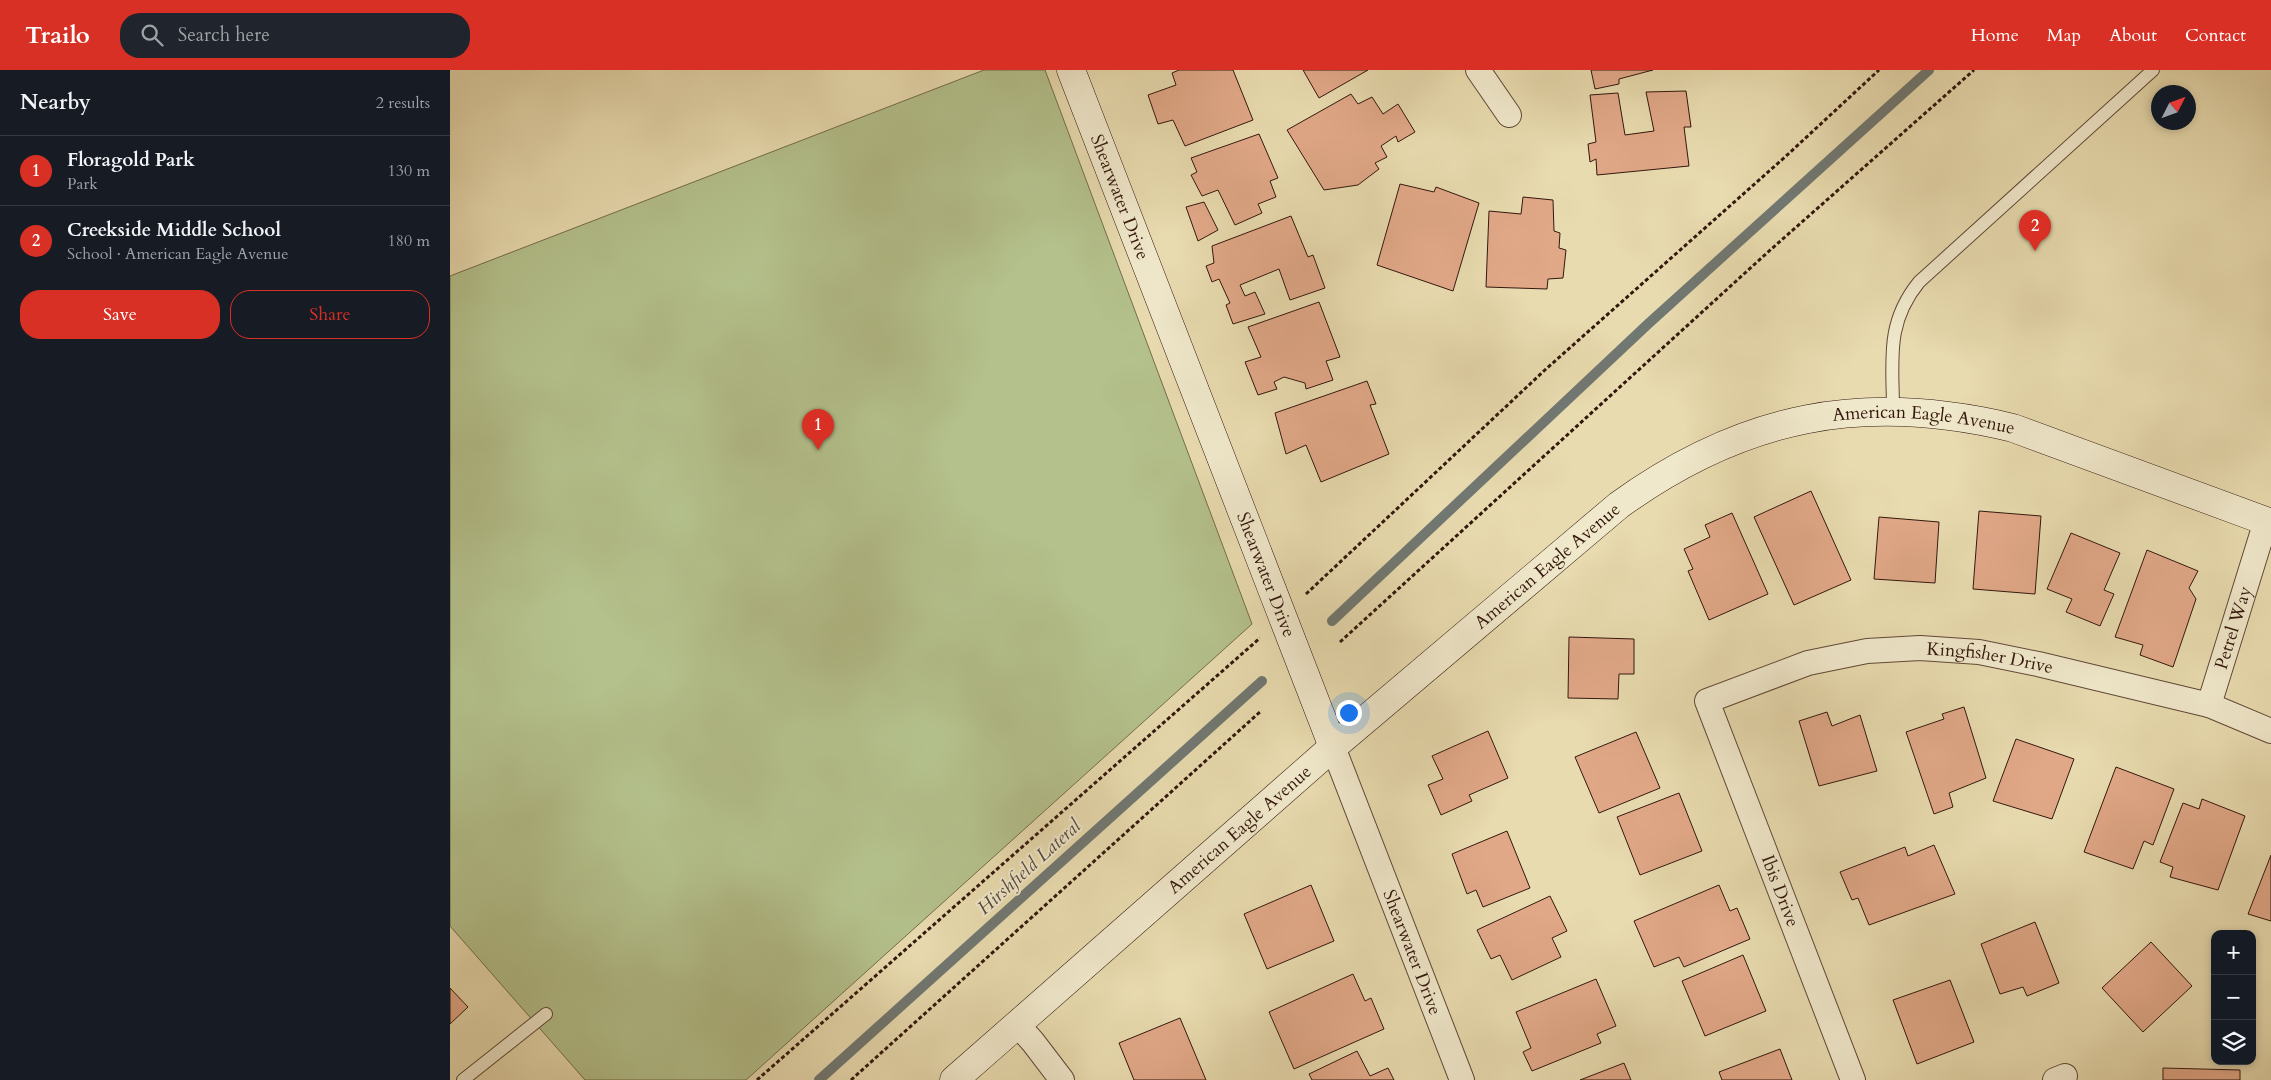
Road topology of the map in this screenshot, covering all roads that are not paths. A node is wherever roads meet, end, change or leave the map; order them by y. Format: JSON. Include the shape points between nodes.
{"nodes":[{"id":1,"x":1071,"y":70,"type":"edge"},
{"id":2,"x":1478,"y":70,"type":"edge"},
{"id":3,"x":2153,"y":70,"type":"edge"},
{"id":4,"x":1509,"y":115,"type":"dead end"},
{"id":5,"x":1893,"y":411,"type":"junction"},
{"id":6,"x":2268,"y":522,"type":"edge"},
{"id":7,"x":1707,"y":701,"type":"joint"},
{"id":8,"x":2209,"y":705,"type":"junction"},
{"id":9,"x":2271,"y":731,"type":"edge"},
{"id":10,"x":1333,"y":747,"type":"junction"},
{"id":11,"x":546,"y":1014,"type":"dead end"},
{"id":12,"x":1017,"y":1024,"type":"junction"},
{"id":13,"x":463,"y":1080,"type":"edge"},
{"id":14,"x":954,"y":1080,"type":"edge"},
{"id":15,"x":1062,"y":1080,"type":"edge"},
{"id":16,"x":1462,"y":1080,"type":"edge"},
{"id":17,"x":1853,"y":1080,"type":"edge"}],
"edges":[{"from":1,"to":10,"type":"street","name":"Shearwater Drive"},
{"from":2,"to":4,"type":"street"},
{"from":3,"to":5,"type":"lane","via":[[1919,282],[1908,296],[1899,312],[1894,334]]},
{"from":5,"to":6,"type":"street","name":"American Eagle Avenue","via":[[1970,418],[2013,428]]},
{"from":5,"to":10,"type":"street","name":"American Eagle Avenue","via":[[1839,414],[1755,432],[1719,446],[1651,482],[1619,505]]},
{"from":6,"to":8,"type":"street","name":"Petrel Way"},
{"from":7,"to":8,"type":"street","name":"Kingfisher Drive","via":[[1808,663],[1867,652],[1920,648],[1979,652]]},
{"from":7,"to":17,"type":"street","name":"Ibis Drive"},
{"from":8,"to":9,"type":"street","name":"Kingfisher Drive"},
{"from":10,"to":12,"type":"street","name":"American Eagle Avenue"},
{"from":10,"to":16,"type":"street","name":"Shearwater Drive"},
{"from":11,"to":13,"type":"lane"},
{"from":12,"to":14,"type":"street","name":"American Eagle Avenue"},
{"from":12,"to":15,"type":"street"}]}
